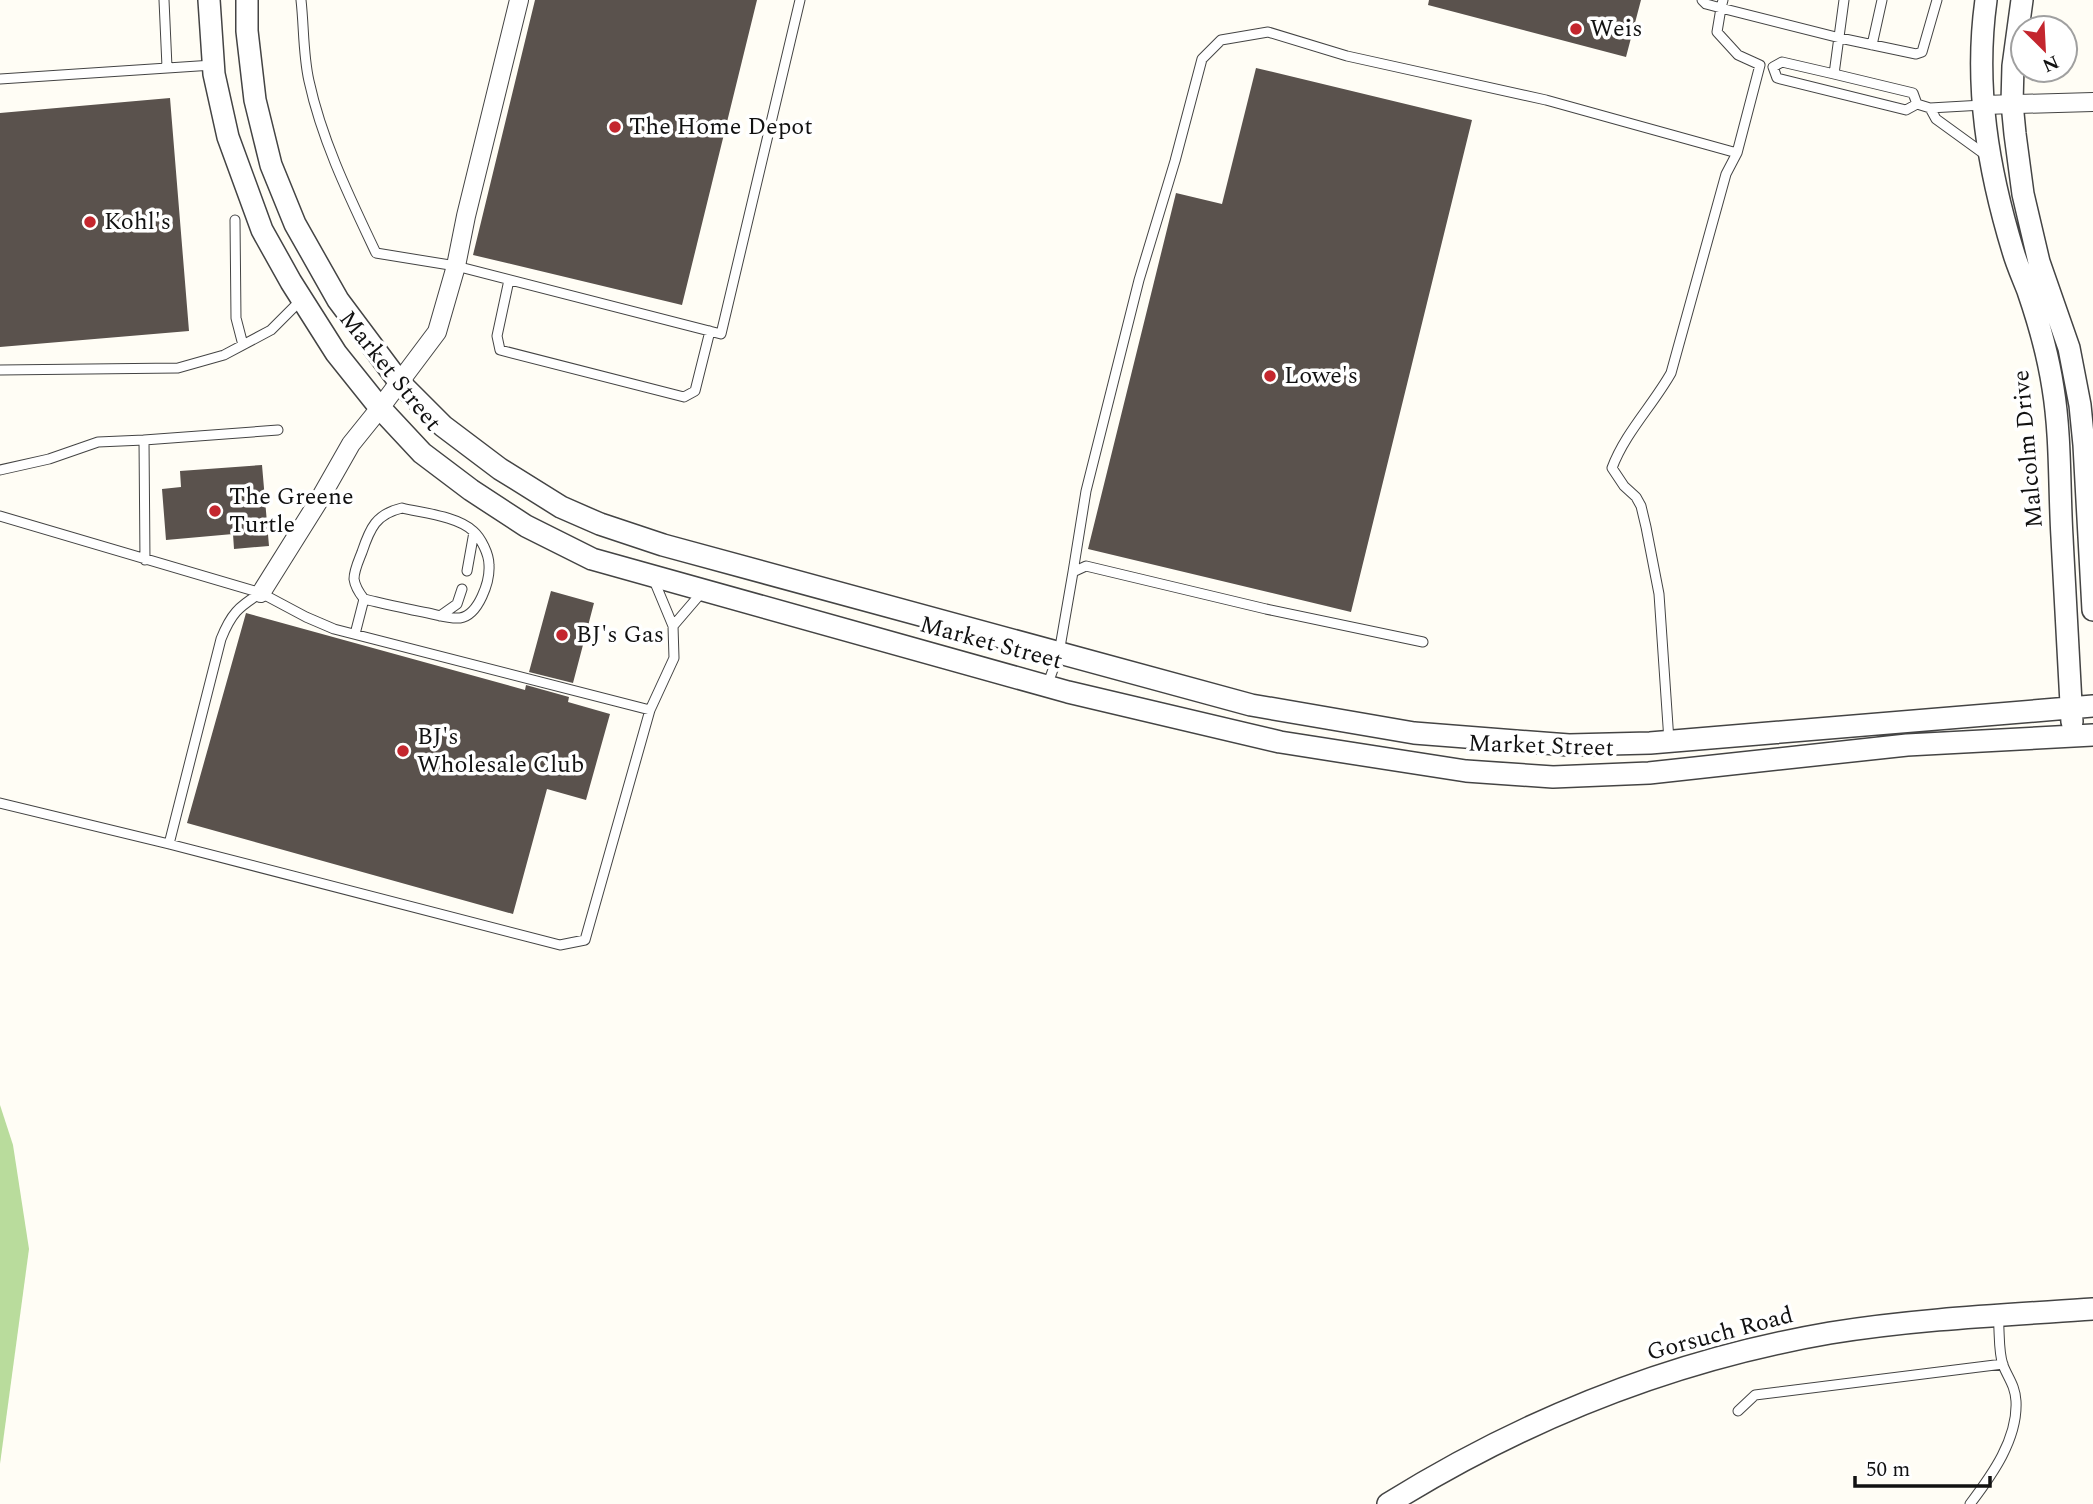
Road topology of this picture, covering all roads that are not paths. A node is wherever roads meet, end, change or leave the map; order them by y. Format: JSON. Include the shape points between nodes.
{"nodes":[{"id":1,"x":164,"y":0,"type":"edge"},
{"id":2,"x":209,"y":0,"type":"edge"},
{"id":3,"x":247,"y":0,"type":"edge"},
{"id":4,"x":301,"y":0,"type":"edge"},
{"id":5,"x":519,"y":0,"type":"edge"},
{"id":6,"x":800,"y":0,"type":"edge"},
{"id":7,"x":1702,"y":0,"type":"edge"},
{"id":8,"x":1844,"y":0,"type":"edge"},
{"id":9,"x":1882,"y":0,"type":"edge"},
{"id":10,"x":1937,"y":0,"type":"edge"},
{"id":11,"x":1986,"y":0,"type":"edge"},
{"id":12,"x":2022,"y":0,"type":"edge"},
{"id":13,"x":1722,"y":4,"type":"edge"},
{"id":14,"x":1840,"y":38,"type":"junction"},
{"id":15,"x":1872,"y":45,"type":"junction"},
{"id":16,"x":213,"y":65,"type":"junction"},
{"id":17,"x":1760,"y":65,"type":"junction"},
{"id":18,"x":167,"y":67,"type":"junction"},
{"id":19,"x":1773,"y":67,"type":"junction"},
{"id":20,"x":1834,"y":74,"type":"junction"},
{"id":21,"x":0,"y":79,"type":"edge"},
{"id":22,"x":2093,"y":102,"type":"edge"},
{"id":23,"x":2012,"y":103,"type":"junction"},
{"id":24,"x":1917,"y":104,"type":"junction"},
{"id":25,"x":1983,"y":105,"type":"junction"},
{"id":26,"x":1930,"y":108,"type":"junction"},
{"id":27,"x":1737,"y":153,"type":"junction"},
{"id":28,"x":1989,"y":157,"type":"junction"},
{"id":29,"x":235,"y":220,"type":"dead end"},
{"id":30,"x":456,"y":266,"type":"junction"},
{"id":31,"x":509,"y":280,"type":"junction"},
{"id":32,"x":302,"y":299,"type":"junction"},
{"id":33,"x":710,"y":331,"type":"junction"},
{"id":34,"x":243,"y":345,"type":"junction"},
{"id":35,"x":0,"y":370,"type":"edge"},
{"id":36,"x":400,"y":383,"type":"junction"},
{"id":37,"x":2055,"y":404,"type":"junction"},
{"id":38,"x":2086,"y":406,"type":"edge"},
{"id":39,"x":380,"y":408,"type":"junction"},
{"id":40,"x":278,"y":430,"type":"dead end"},
{"id":41,"x":144,"y":440,"type":"junction"},
{"id":42,"x":0,"y":470,"type":"edge"},
{"id":43,"x":0,"y":516,"type":"edge"},
{"id":44,"x":474,"y":532,"type":"junction"},
{"id":45,"x":145,"y":560,"type":"junction"},
{"id":46,"x":467,"y":571,"type":"dead end"},
{"id":47,"x":1073,"y":572,"type":"junction"},
{"id":48,"x":653,"y":576,"type":"junction"},
{"id":49,"x":462,"y":589,"type":"dead end"},
{"id":50,"x":703,"y":591,"type":"junction"},
{"id":51,"x":261,"y":593,"type":"junction"},
{"id":52,"x":365,"y":600,"type":"junction"},
{"id":53,"x":2093,"y":610,"type":"edge"},
{"id":54,"x":440,"y":616,"type":"junction"},
{"id":55,"x":673,"y":626,"type":"junction"},
{"id":56,"x":355,"y":634,"type":"junction"},
{"id":57,"x":1423,"y":642,"type":"dead end"},
{"id":58,"x":1059,"y":653,"type":"junction"},
{"id":59,"x":1046,"y":686,"type":"junction"},
{"id":60,"x":2082,"y":707,"type":"edge"},
{"id":61,"x":650,"y":710,"type":"junction"},
{"id":62,"x":2083,"y":735,"type":"edge"},
{"id":63,"x":1669,"y":741,"type":"junction"},
{"id":64,"x":0,"y":803,"type":"edge"},
{"id":65,"x":169,"y":844,"type":"junction"},
{"id":66,"x":2093,"y":1309,"type":"edge"},
{"id":67,"x":1998,"y":1316,"type":"junction"},
{"id":68,"x":2003,"y":1364,"type":"junction"},
{"id":69,"x":1738,"y":1411,"type":"dead end"},
{"id":70,"x":1388,"y":1504,"type":"edge"},
{"id":71,"x":1970,"y":1504,"type":"edge"}],
"edges":[{"from":1,"to":18,"type":"lane"},
{"from":2,"to":16,"type":"street","name":"Market Street"},
{"from":3,"to":36,"type":"street","name":"Market Street","via":[[255,100],[271,165],[295,224],[338,300]]},
{"from":4,"to":30,"type":"lane","via":[[308,80],[345,185],[376,253]]},
{"from":5,"to":30,"type":"street"},
{"from":6,"to":33,"type":"lane","via":[[721,334]]},
{"from":7,"to":13,"type":"lane"},
{"from":8,"to":14,"type":"lane"},
{"from":9,"to":15,"type":"lane"},
{"from":10,"to":15,"type":"lane","via":[[1922,52]]},
{"from":11,"to":25,"type":"street","name":"Malcolm Drive"},
{"from":12,"to":23,"type":"street"},
{"from":13,"to":14,"type":"lane"},
{"from":13,"to":17,"type":"lane","via":[[1717,32],[1738,55]]},
{"from":14,"to":15,"type":"lane"},
{"from":14,"to":20,"type":"lane"},
{"from":16,"to":18,"type":"lane"},
{"from":16,"to":32,"type":"street","name":"Market Street","via":[[228,137],[262,230]]},
{"from":17,"to":19,"type":"lane"},
{"from":17,"to":27,"type":"lane"},
{"from":18,"to":21,"type":"lane"},
{"from":19,"to":20,"type":"lane","via":[[1782,62]]},
{"from":19,"to":24,"type":"lane","via":[[1777,78],[1906,110]]},
{"from":20,"to":24,"type":"lane","via":[[1913,93]]},
{"from":22,"to":23,"type":"street"},
{"from":23,"to":25,"type":"street"},
{"from":23,"to":38,"type":"street","via":[[2019,170],[2039,262]]},
{"from":24,"to":26,"type":"lane"},
{"from":25,"to":26,"type":"lane"},
{"from":25,"to":28,"type":"street","name":"Malcolm Drive"},
{"from":26,"to":28,"type":"lane","via":[[1936,119]]},
{"from":27,"to":47,"type":"lane","via":[[1546,100],[1347,56],[1269,32],[1221,40],[1202,60],[1139,280],[1086,491]]},
{"from":27,"to":63,"type":"lane","via":[[1726,174],[1671,373],[1618,451],[1612,468],[1636,497],[1646,527],[1659,594]]},
{"from":28,"to":37,"type":"street","name":"Malcolm Drive","via":[[2000,208],[2042,338]]},
{"from":29,"to":34,"type":"lane","via":[[236,318]]},
{"from":30,"to":31,"type":"lane"},
{"from":30,"to":36,"type":"street","via":[[437,332]]},
{"from":31,"to":33,"type":"lane"},
{"from":31,"to":33,"type":"lane","via":[[497,336],[500,350],[684,397],[695,391]]},
{"from":32,"to":34,"type":"lane","via":[[271,330]]},
{"from":32,"to":39,"type":"street","name":"Market Street","via":[[336,353]]},
{"from":34,"to":35,"type":"lane","via":[[178,368]]},
{"from":36,"to":39,"type":"street"},
{"from":36,"to":58,"type":"street","name":"Market Street","via":[[443,426],[500,470],[561,507],[600,524]]},
{"from":37,"to":38,"type":"street"},
{"from":37,"to":60,"type":"street","name":"Malcolm Drive","via":[[2062,536]]},
{"from":38,"to":53,"type":"street"},
{"from":39,"to":48,"type":"street","name":"Market Street","via":[[422,453],[526,526],[592,559]]},
{"from":39,"to":51,"type":"street","via":[[351,444]]},
{"from":40,"to":41,"type":"lane"},
{"from":41,"to":42,"type":"lane","via":[[98,442]]},
{"from":41,"to":45,"type":"lane"},
{"from":43,"to":45,"type":"lane"},
{"from":44,"to":46,"type":"lane"},
{"from":44,"to":52,"type":"lane","via":[[460,522],[402,508],[389,511],[368,534],[357,565],[354,582]]},
{"from":44,"to":54,"type":"lane","via":[[489,564],[480,600],[468,615]]},
{"from":45,"to":51,"type":"lane"},
{"from":47,"to":57,"type":"lane","via":[[1086,566]]},
{"from":47,"to":58,"type":"lane"},
{"from":48,"to":50,"type":"street","name":"Market Street"},
{"from":48,"to":55,"type":"lane"},
{"from":49,"to":54,"type":"lane","via":[[457,604]]},
{"from":50,"to":55,"type":"lane"},
{"from":50,"to":59,"type":"street","name":"Market Street"},
{"from":51,"to":56,"type":"lane","via":[[306,617]]},
{"from":51,"to":65,"type":"lane","via":[[240,606],[221,639]]},
{"from":52,"to":54,"type":"lane"},
{"from":52,"to":56,"type":"lane"},
{"from":55,"to":61,"type":"lane","via":[[674,658]]},
{"from":56,"to":61,"type":"lane"},
{"from":58,"to":59,"type":"lane"},
{"from":58,"to":63,"type":"street","name":"Market Street","via":[[1251,705],[1414,733],[1569,745]]},
{"from":59,"to":62,"type":"street","name":"Market Street","via":[[1280,743],[1466,771],[1553,777],[1649,774],[1907,745]]},
{"from":60,"to":62,"type":"street","name":"Malcolm Drive"},
{"from":60,"to":63,"type":"street","name":"Market Street"},
{"from":61,"to":65,"type":"lane","via":[[585,940],[560,945]]},
{"from":64,"to":65,"type":"lane"},
{"from":66,"to":67,"type":"street","name":"Gorsuch Road"},
{"from":67,"to":68,"type":"lane"},
{"from":67,"to":70,"type":"street","name":"Gorsuch Road","via":[[1831,1333],[1694,1364],[1569,1409]]},
{"from":68,"to":69,"type":"lane","via":[[1755,1395]]},
{"from":68,"to":71,"type":"lane","via":[[2013,1382],[2013,1427],[1989,1479]]}]}
